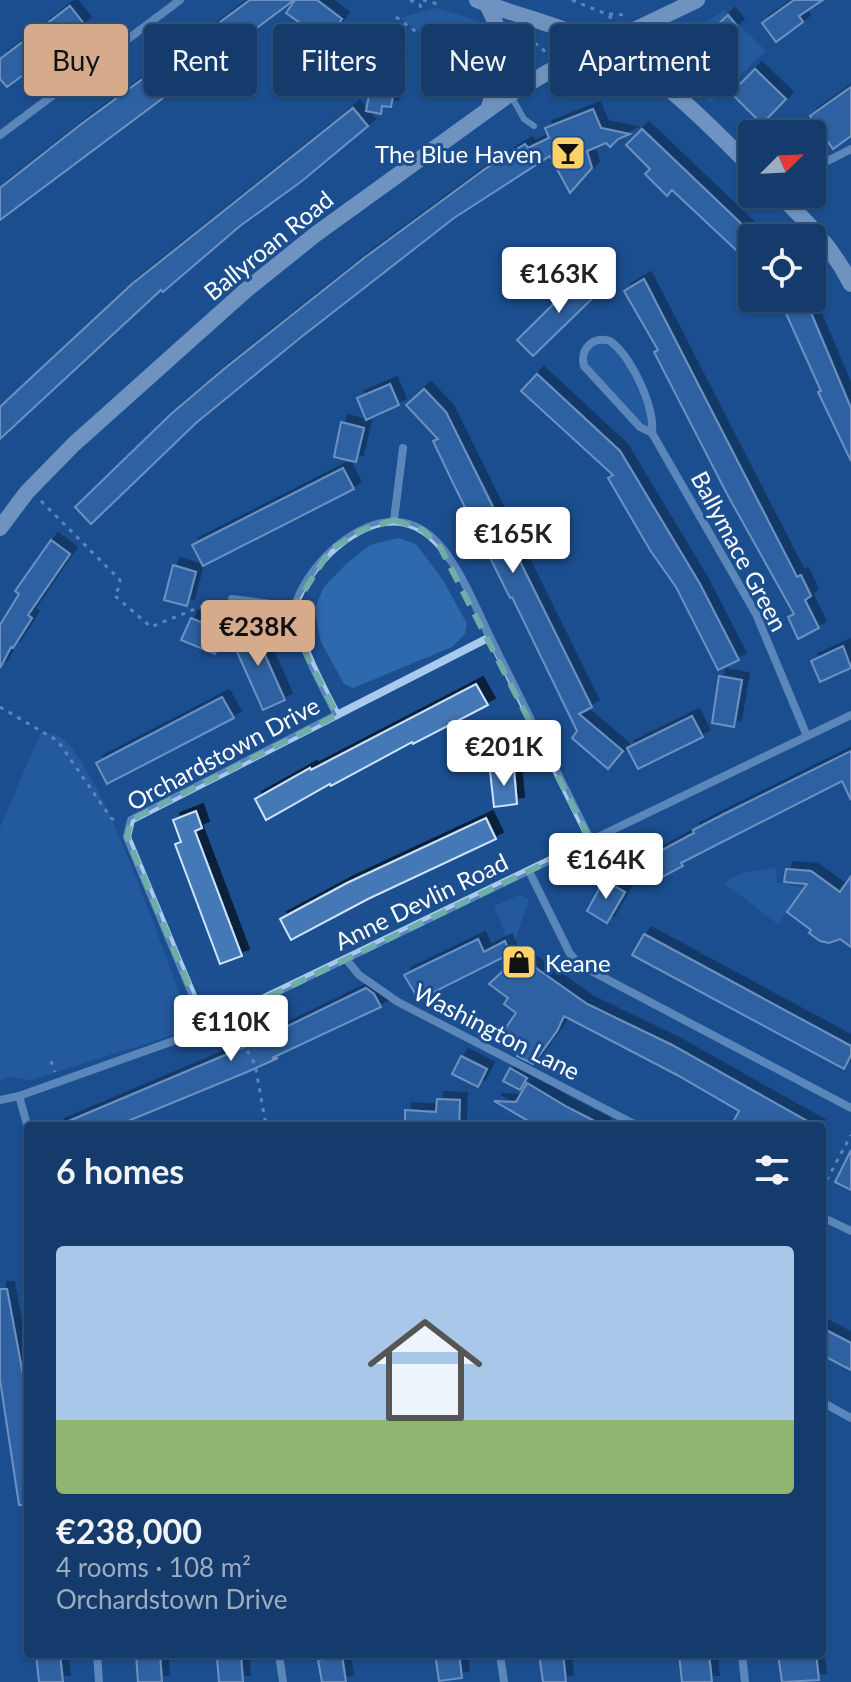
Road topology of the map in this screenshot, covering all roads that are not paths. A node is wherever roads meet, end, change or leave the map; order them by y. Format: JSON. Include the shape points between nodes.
{"nodes":[{"id":1,"x":180,"y":0,"type":"edge"},
{"id":2,"x":697,"y":0,"type":"edge"},
{"id":3,"x":482,"y":2,"type":"edge"},
{"id":4,"x":550,"y":24,"type":"edge"},
{"id":5,"x":647,"y":24,"type":"edge"},
{"id":6,"x":507,"y":96,"type":"edge"},
{"id":7,"x":511,"y":96,"type":"edge"},
{"id":8,"x":677,"y":96,"type":"edge"},
{"id":9,"x":489,"y":107,"type":"junction"},
{"id":10,"x":534,"y":126,"type":"dead end"},
{"id":11,"x":0,"y":135,"type":"edge"},
{"id":12,"x":851,"y":149,"type":"edge"},
{"id":13,"x":738,"y":155,"type":"edge"},
{"id":14,"x":826,"y":162,"type":"edge"},
{"id":15,"x":793,"y":208,"type":"edge"},
{"id":16,"x":851,"y":284,"type":"edge"},
{"id":17,"x":652,"y":433,"type":"junction"},
{"id":18,"x":403,"y":448,"type":"dead end"},
{"id":19,"x":394,"y":520,"type":"junction"},
{"id":20,"x":0,"y":528,"type":"edge"},
{"id":21,"x":232,"y":599,"type":"dead end"},
{"id":22,"x":294,"y":607,"type":"junction"},
{"id":23,"x":490,"y":637,"type":"junction"},
{"id":24,"x":337,"y":715,"type":"junction"},
{"id":25,"x":851,"y":715,"type":"edge"},
{"id":26,"x":807,"y":736,"type":"junction"},
{"id":27,"x":591,"y":841,"type":"junction"},
{"id":28,"x":529,"y":871,"type":"junction"},
{"id":29,"x":346,"y":959,"type":"junction"},
{"id":30,"x":206,"y":1027,"type":"junction"},
{"id":31,"x":19,"y":1096,"type":"junction"},
{"id":32,"x":0,"y":1100,"type":"edge"},
{"id":33,"x":851,"y":1108,"type":"edge"},
{"id":34,"x":26,"y":1122,"type":"edge"},
{"id":35,"x":630,"y":1122,"type":"edge"},
{"id":36,"x":826,"y":1219,"type":"edge"},
{"id":37,"x":851,"y":1231,"type":"edge"},
{"id":38,"x":826,"y":1404,"type":"edge"},
{"id":39,"x":851,"y":1418,"type":"edge"},
{"id":40,"x":97,"y":1658,"type":"edge"},
{"id":41,"x":280,"y":1658,"type":"edge"},
{"id":42,"x":501,"y":1658,"type":"edge"},
{"id":43,"x":742,"y":1658,"type":"edge"},
{"id":44,"x":99,"y":1682,"type":"edge"},
{"id":45,"x":283,"y":1682,"type":"edge"},
{"id":46,"x":504,"y":1682,"type":"edge"},
{"id":47,"x":745,"y":1682,"type":"edge"}],
"edges":[{"from":1,"to":11,"type":"street"},
{"from":2,"to":5,"type":"main road","name":"Ballyroan Road"},
{"from":3,"to":4,"type":"main road"},
{"from":3,"to":9,"type":"main road","via":[[497,25],[503,55]]},
{"from":6,"to":9,"type":"main road","name":"Ballyroan Road"},
{"from":7,"to":10,"type":"lane"},
{"from":8,"to":13,"type":"main road"},
{"from":9,"to":20,"type":"main road","name":"Ballyroan Road","via":[[245,291],[74,444]]},
{"from":12,"to":14,"type":"street"},
{"from":15,"to":16,"type":"main road","via":[[819,233]]},
{"from":17,"to":17,"type":"street","name":"Ballymace Green","via":[[586,371],[582,357],[589,344],[610,341],[630,364],[654,418]]},
{"from":17,"to":26,"type":"street","name":"Ballymace Green","via":[[756,614]]},
{"from":18,"to":19,"type":"street"},
{"from":19,"to":22,"type":"street","via":[[362,530],[330,550],[310,574]]},
{"from":19,"to":23,"type":"street","via":[[423,530],[440,547]]},
{"from":21,"to":22,"type":"street"},
{"from":22,"to":24,"type":"street","name":"Orchardstown Drive","via":[[305,652]]},
{"from":23,"to":24,"type":"street","name":"Orchardstown Drive"},
{"from":23,"to":27,"type":"street"},
{"from":24,"to":30,"type":"street","name":"Orchardstown Drive","via":[[125,826]]},
{"from":25,"to":26,"type":"street","name":"Anne Devlin Road"},
{"from":26,"to":27,"type":"street","name":"Anne Devlin Road"},
{"from":27,"to":28,"type":"street","name":"Anne Devlin Road"},
{"from":28,"to":29,"type":"street","name":"Anne Devlin Road"},
{"from":28,"to":33,"type":"street","via":[[578,964]]},
{"from":29,"to":30,"type":"street","name":"Anne Devlin Road"},
{"from":29,"to":35,"type":"street","name":"Washington Lane","via":[[359,975],[398,1002]]},
{"from":30,"to":31,"type":"street","name":"Anne Devlin Road"},
{"from":31,"to":32,"type":"street","name":"Anne Devlin Road"},
{"from":31,"to":34,"type":"street"},
{"from":36,"to":37,"type":"street"},
{"from":38,"to":39,"type":"street"},
{"from":40,"to":44,"type":"street"},
{"from":41,"to":45,"type":"street"},
{"from":42,"to":46,"type":"street"},
{"from":43,"to":47,"type":"street"}]}
